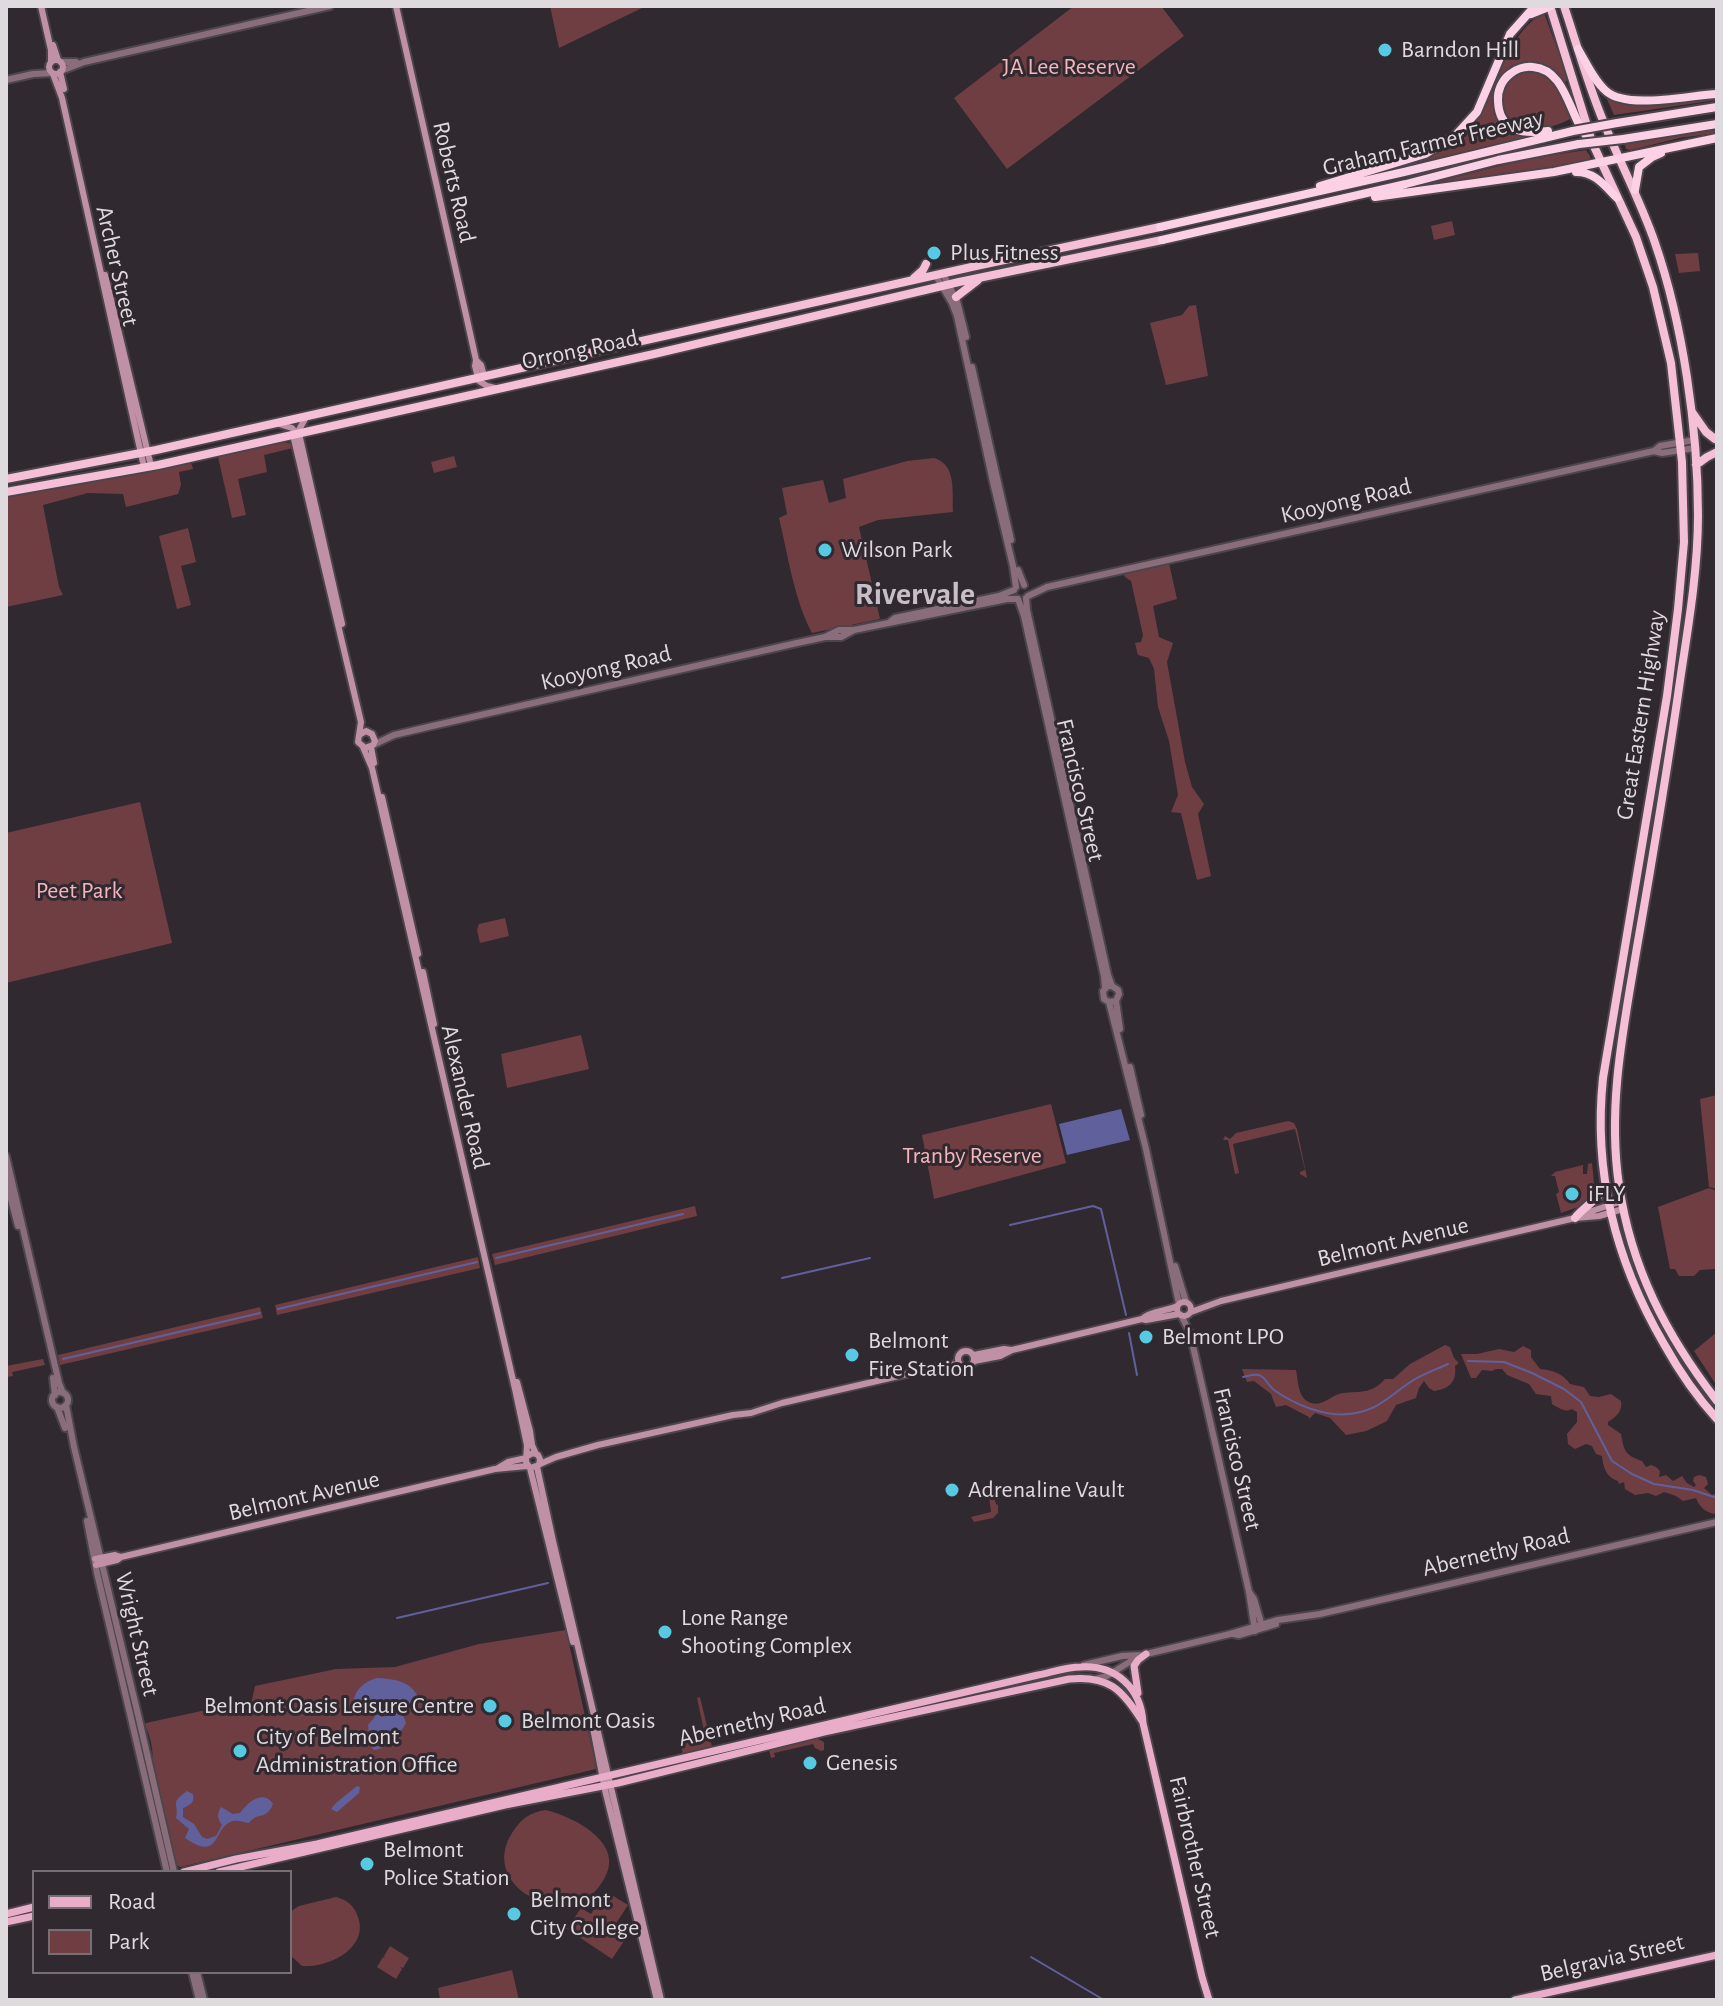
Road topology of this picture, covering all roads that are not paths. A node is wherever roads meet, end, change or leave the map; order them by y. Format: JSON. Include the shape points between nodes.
{"nodes":[{"id":1,"x":43,"y":6,"type":"edge"},
{"id":2,"x":330,"y":6,"type":"edge"},
{"id":3,"x":1535,"y":6,"type":"edge"},
{"id":4,"x":1550,"y":6,"type":"edge"},
{"id":5,"x":1564,"y":6,"type":"edge"},
{"id":6,"x":398,"y":8,"type":"edge"},
{"id":7,"x":1523,"y":18,"type":"junction"},
{"id":8,"x":1578,"y":49,"type":"junction"},
{"id":9,"x":55,"y":62,"type":"junction"},
{"id":10,"x":84,"y":62,"type":"junction"},
{"id":11,"x":57,"y":73,"type":"junction"},
{"id":12,"x":33,"y":74,"type":"junction"},
{"id":13,"x":6,"y":80,"type":"edge"},
{"id":14,"x":1717,"y":94,"type":"edge"},
{"id":15,"x":1717,"y":107,"type":"edge"},
{"id":16,"x":1717,"y":124,"type":"edge"},
{"id":17,"x":1569,"y":131,"type":"junction"},
{"id":18,"x":1717,"y":138,"type":"edge"},
{"id":19,"x":1592,"y":142,"type":"junction"},
{"id":20,"x":1676,"y":146,"type":"junction"},
{"id":21,"x":1620,"y":158,"type":"junction"},
{"id":22,"x":1601,"y":163,"type":"junction"},
{"id":23,"x":1554,"y":172,"type":"junction"},
{"id":24,"x":1635,"y":190,"type":"junction"},
{"id":25,"x":1293,"y":196,"type":"junction"},
{"id":26,"x":1617,"y":198,"type":"junction"},
{"id":27,"x":1309,"y":207,"type":"junction"},
{"id":28,"x":1160,"y":227,"type":"joint"},
{"id":29,"x":1162,"y":240,"type":"joint"},
{"id":30,"x":926,"y":264,"type":"dead end"},
{"id":31,"x":939,"y":275,"type":"junction"},
{"id":32,"x":982,"y":277,"type":"junction"},
{"id":33,"x":910,"y":281,"type":"junction"},
{"id":34,"x":946,"y":285,"type":"junction"},
{"id":35,"x":956,"y":297,"type":"junction"},
{"id":36,"x":481,"y":377,"type":"junction"},
{"id":37,"x":499,"y":388,"type":"junction"},
{"id":38,"x":1691,"y":411,"type":"junction"},
{"id":39,"x":307,"y":416,"type":"junction"},
{"id":40,"x":276,"y":423,"type":"junction"},
{"id":41,"x":297,"y":433,"type":"junction"},
{"id":42,"x":1715,"y":439,"type":"dead end"},
{"id":43,"x":1694,"y":444,"type":"junction"},
{"id":44,"x":1681,"y":446,"type":"junction"},
{"id":45,"x":144,"y":452,"type":"junction"},
{"id":46,"x":1717,"y":452,"type":"edge"},
{"id":47,"x":1696,"y":465,"type":"junction"},
{"id":48,"x":147,"y":467,"type":"junction"},
{"id":49,"x":6,"y":479,"type":"edge"},
{"id":50,"x":6,"y":492,"type":"edge"},
{"id":51,"x":1020,"y":587,"type":"junction"},
{"id":52,"x":1047,"y":587,"type":"junction"},
{"id":53,"x":1027,"y":597,"type":"junction"},
{"id":54,"x":1017,"y":599,"type":"junction"},
{"id":55,"x":888,"y":623,"type":"junction"},
{"id":56,"x":368,"y":734,"type":"junction"},
{"id":57,"x":394,"y":735,"type":"junction"},
{"id":58,"x":372,"y":746,"type":"junction"},
{"id":59,"x":363,"y":747,"type":"junction"},
{"id":60,"x":1108,"y":987,"type":"junction"},
{"id":61,"x":1112,"y":1002,"type":"junction"},
{"id":62,"x":6,"y":1156,"type":"edge"},
{"id":63,"x":6,"y":1180,"type":"edge"},
{"id":64,"x":1605,"y":1187,"type":"junction"},
{"id":65,"x":1623,"y":1205,"type":"junction"},
{"id":66,"x":1609,"y":1209,"type":"junction"},
{"id":67,"x":1575,"y":1218,"type":"junction"},
{"id":68,"x":1220,"y":1301,"type":"junction"},
{"id":69,"x":1182,"y":1307,"type":"junction"},
{"id":70,"x":1190,"y":1313,"type":"junction"},
{"id":71,"x":1190,"y":1333,"type":"junction"},
{"id":72,"x":974,"y":1358,"type":"junction"},
{"id":73,"x":959,"y":1360,"type":"junction"},
{"id":74,"x":63,"y":1393,"type":"junction"},
{"id":75,"x":55,"y":1395,"type":"junction"},
{"id":76,"x":1717,"y":1401,"type":"edge"},
{"id":77,"x":66,"y":1405,"type":"junction"},
{"id":78,"x":57,"y":1407,"type":"junction"},
{"id":79,"x":1717,"y":1419,"type":"edge"},
{"id":80,"x":537,"y":1454,"type":"junction"},
{"id":81,"x":556,"y":1457,"type":"junction"},
{"id":82,"x":531,"y":1463,"type":"junction"},
{"id":83,"x":1717,"y":1522,"type":"edge"},
{"id":84,"x":98,"y":1561,"type":"junction"},
{"id":85,"x":1259,"y":1628,"type":"junction"},
{"id":86,"x":1144,"y":1654,"type":"junction"},
{"id":87,"x":1077,"y":1667,"type":"junction"},
{"id":88,"x":1113,"y":1673,"type":"junction"},
{"id":89,"x":1095,"y":1679,"type":"junction"},
{"id":90,"x":1139,"y":1700,"type":"junction"},
{"id":91,"x":1143,"y":1723,"type":"junction"},
{"id":92,"x":607,"y":1781,"type":"junction"},
{"id":93,"x":167,"y":1870,"type":"edge"},
{"id":94,"x":174,"y":1870,"type":"edge"},
{"id":95,"x":192,"y":1870,"type":"edge"},
{"id":96,"x":228,"y":1870,"type":"edge"},
{"id":97,"x":32,"y":1908,"type":"edge"},
{"id":98,"x":6,"y":1914,"type":"edge"},
{"id":99,"x":32,"y":1916,"type":"edge"},
{"id":100,"x":6,"y":1922,"type":"edge"},
{"id":101,"x":1717,"y":1955,"type":"edge"},
{"id":102,"x":195,"y":1974,"type":"edge"},
{"id":103,"x":1210,"y":1998,"type":"edge"},
{"id":104,"x":201,"y":2000,"type":"edge"},
{"id":105,"x":659,"y":2000,"type":"edge"},
{"id":106,"x":1515,"y":2000,"type":"edge"}],
"edges":[{"from":1,"to":9,"type":"main road"},
{"from":2,"to":10,"type":"street"},
{"from":3,"to":7,"type":"highway"},
{"from":4,"to":7,"type":"highway"},
{"from":4,"to":19,"type":"highway","name":"Great Eastern Highway"},
{"from":5,"to":8,"type":"highway","name":"Great Eastern Highway"},
{"from":6,"to":36,"type":"main road","name":"Roberts Road"},
{"from":7,"to":25,"type":"highway","via":[[1510,34],[1477,112],[1455,136],[1425,154]]},
{"from":8,"to":14,"type":"highway","via":[[1604,90],[1615,97]]},
{"from":8,"to":21,"type":"highway","name":"Great Eastern Highway"},
{"from":9,"to":10,"type":"street"},
{"from":9,"to":11,"type":"main road","via":[[63,67]]},
{"from":9,"to":11,"type":"main road","name":"Archer Street","via":[[49,69]]},
{"from":9,"to":12,"type":"street"},
{"from":10,"to":11,"type":"street"},
{"from":11,"to":12,"type":"street"},
{"from":11,"to":45,"type":"main road","name":"Archer Street"},
{"from":12,"to":13,"type":"street"},
{"from":15,"to":17,"type":"highway","name":"Graham Farmer Freeway","bridge":true},
{"from":16,"to":27,"type":"highway","name":"Graham Farmer Freeway","bridge":true,"via":[[1498,160]]},
{"from":17,"to":19,"type":"highway","via":[[1523,132],[1507,124],[1498,105],[1502,83],[1521,68],[1550,74]]},
{"from":17,"to":25,"type":"highway","name":"Graham Farmer Freeway"},
{"from":18,"to":20,"type":"highway"},
{"from":19,"to":22,"type":"highway","name":"Great Eastern Highway"},
{"from":20,"to":21,"type":"highway"},
{"from":20,"to":24,"type":"highway","via":[[1639,167]]},
{"from":21,"to":22,"type":"highway"},
{"from":21,"to":24,"type":"highway","name":"Great Eastern Highway"},
{"from":22,"to":23,"type":"highway"},
{"from":22,"to":26,"type":"highway","name":"Great Eastern Highway"},
{"from":23,"to":26,"type":"highway","via":[[1592,174]]},
{"from":23,"to":27,"type":"highway"},
{"from":24,"to":38,"type":"highway","name":"Great Eastern Highway","via":[[1671,300]]},
{"from":25,"to":28,"type":"highway","name":"Graham Farmer Freeway"},
{"from":26,"to":44,"type":"highway","name":"Great Eastern Highway","via":[[1661,315]]},
{"from":27,"to":29,"type":"highway","name":"Graham Farmer Freeway"},
{"from":28,"to":31,"type":"highway","name":"Orrong Road"},
{"from":29,"to":32,"type":"highway","name":"Orrong Road"},
{"from":30,"to":33,"type":"highway"},
{"from":31,"to":33,"type":"highway","name":"Orrong Road"},
{"from":31,"to":34,"type":"street"},
{"from":32,"to":34,"type":"highway","name":"Orrong Road"},
{"from":32,"to":35,"type":"highway"},
{"from":33,"to":36,"type":"highway","name":"Orrong Road"},
{"from":34,"to":35,"type":"street"},
{"from":34,"to":37,"type":"highway","name":"Orrong Road"},
{"from":34,"to":51,"type":"street"},
{"from":35,"to":51,"type":"street"},
{"from":36,"to":37,"type":"main road","via":[[487,386]]},
{"from":36,"to":39,"type":"highway","name":"Orrong Road"},
{"from":37,"to":41,"type":"highway","name":"Orrong Road"},
{"from":38,"to":42,"type":"highway"},
{"from":38,"to":43,"type":"highway","name":"Great Eastern Highway"},
{"from":39,"to":40,"type":"highway","name":"Orrong Road"},
{"from":39,"to":41,"type":"main road"},
{"from":40,"to":41,"type":"main road"},
{"from":40,"to":45,"type":"highway","name":"Orrong Road"},
{"from":41,"to":48,"type":"highway","name":"Orrong Road"},
{"from":41,"to":56,"type":"main road"},
{"from":43,"to":44,"type":"street","name":"Kooyong Road"},
{"from":43,"to":47,"type":"highway","name":"Great Eastern Highway"},
{"from":44,"to":52,"type":"street","name":"Kooyong Road"},
{"from":44,"to":64,"type":"highway","name":"Great Eastern Highway","via":[[1681,581],[1603,1078],[1600,1137]]},
{"from":45,"to":48,"type":"main road","name":"Archer Street"},
{"from":45,"to":49,"type":"highway","name":"Orrong Road"},
{"from":46,"to":47,"type":"highway"},
{"from":47,"to":65,"type":"highway","name":"Great Eastern Highway","via":[[1698,529],[1687,638],[1617,1080],[1614,1134]]},
{"from":48,"to":50,"type":"highway","name":"Orrong Road"},
{"from":51,"to":52,"type":"street","name":"Kooyong Road"},
{"from":51,"to":53,"type":"street","via":[[1029,592]]},
{"from":51,"to":54,"type":"street"},
{"from":51,"to":55,"type":"street","name":"Kooyong Road"},
{"from":52,"to":53,"type":"street","name":"Kooyong Road"},
{"from":53,"to":54,"type":"street"},
{"from":53,"to":60,"type":"street","name":"Francisco Street"},
{"from":54,"to":55,"type":"street","name":"Kooyong Road"},
{"from":54,"to":60,"type":"street","name":"Francisco Street"},
{"from":55,"to":57,"type":"street","name":"Kooyong Road"},
{"from":56,"to":57,"type":"street","name":"Kooyong Road"},
{"from":56,"to":58,"type":"main road","name":"Alexander Road","via":[[375,741]]},
{"from":56,"to":59,"type":"main road","name":"Alexander Road","via":[[358,742]]},
{"from":57,"to":58,"type":"street","name":"Kooyong Road"},
{"from":58,"to":59,"type":"main road"},
{"from":58,"to":80,"type":"main road","name":"Alexander Road"},
{"from":59,"to":82,"type":"main road","name":"Alexander Road"},
{"from":60,"to":61,"type":"street","via":[[1104,999]]},
{"from":60,"to":61,"type":"street","via":[[1118,990]]},
{"from":61,"to":69,"type":"street","name":"Francisco Street"},
{"from":62,"to":74,"type":"street","name":"Wright Street"},
{"from":63,"to":75,"type":"street","name":"Wright Street"},
{"from":64,"to":66,"type":"highway","name":"Great Eastern Highway"},
{"from":64,"to":67,"type":"highway"},
{"from":65,"to":66,"type":"main road","name":"Belmont Avenue"},
{"from":65,"to":76,"type":"highway","name":"Great Eastern Highway","via":[[1637,1261],[1663,1320]]},
{"from":66,"to":67,"type":"main road","name":"Belmont Avenue","via":[[1599,1216]]},
{"from":66,"to":79,"type":"highway","name":"Great Eastern Highway","via":[[1626,1267],[1651,1322],[1680,1373]]},
{"from":67,"to":68,"type":"main road","name":"Belmont Avenue"},
{"from":68,"to":69,"type":"main road","name":"Belmont Avenue"},
{"from":68,"to":70,"type":"main road","name":"Belmont Avenue"},
{"from":69,"to":70,"type":"main road","name":"Belmont Avenue","via":[[1185,1316]]},
{"from":69,"to":71,"type":"street","name":"Francisco Street"},
{"from":69,"to":72,"type":"main road","name":"Belmont Avenue","via":[[1146,1320]]},
{"from":70,"to":71,"type":"street","name":"Francisco Street"},
{"from":71,"to":85,"type":"street","name":"Francisco Street"},
{"from":72,"to":73,"type":"main road","via":[[968,1367]]},
{"from":72,"to":73,"type":"main road","via":[[965,1350]]},
{"from":73,"to":81,"type":"main road","name":"Belmont Avenue"},
{"from":74,"to":75,"type":"street"},
{"from":74,"to":77,"type":"street","name":"Wright Street"},
{"from":75,"to":78,"type":"street","name":"Wright Street"},
{"from":77,"to":78,"type":"street"},
{"from":77,"to":84,"type":"street","name":"Wright Street"},
{"from":78,"to":84,"type":"street","name":"Wright Street"},
{"from":80,"to":81,"type":"main road","name":"Belmont Avenue"},
{"from":80,"to":82,"type":"main road","name":"Belmont Avenue"},
{"from":81,"to":82,"type":"main road","name":"Belmont Avenue"},
{"from":82,"to":84,"type":"main road","name":"Belmont Avenue"},
{"from":82,"to":92,"type":"main road","name":"Alexander Road"},
{"from":83,"to":85,"type":"street","name":"Abernethy Road"},
{"from":84,"to":93,"type":"street","name":"Wright Street"},
{"from":84,"to":94,"type":"street","name":"Wright Street"},
{"from":85,"to":86,"type":"street","name":"Abernethy Road"},
{"from":86,"to":87,"type":"street","name":"Abernethy Road"},
{"from":86,"to":88,"type":"street","name":"Abernethy Road"},
{"from":86,"to":90,"type":"main road","name":"Fairbrother Street","via":[[1134,1666]]},
{"from":87,"to":88,"type":"main road"},
{"from":87,"to":92,"type":"main road","name":"Abernethy Road"},
{"from":88,"to":89,"type":"street","name":"Abernethy Road"},
{"from":88,"to":90,"type":"main road"},
{"from":89,"to":91,"type":"main road","name":"Fairbrother Street","via":[[1123,1693]]},
{"from":89,"to":92,"type":"main road","name":"Abernethy Road","via":[[1052,1682]]},
{"from":90,"to":91,"type":"main road","name":"Fairbrother Street"},
{"from":91,"to":103,"type":"main road","name":"Fairbrother Street"},
{"from":92,"to":95,"type":"main road","name":"Abernethy Road"},
{"from":92,"to":96,"type":"main road","name":"Abernethy Road"},
{"from":92,"to":105,"type":"main road","name":"Alexander Road"},
{"from":97,"to":98,"type":"main road"},
{"from":99,"to":100,"type":"main road"},
{"from":101,"to":106,"type":"main road","name":"Belgravia Street"},
{"from":102,"to":104,"type":"street"}]}
